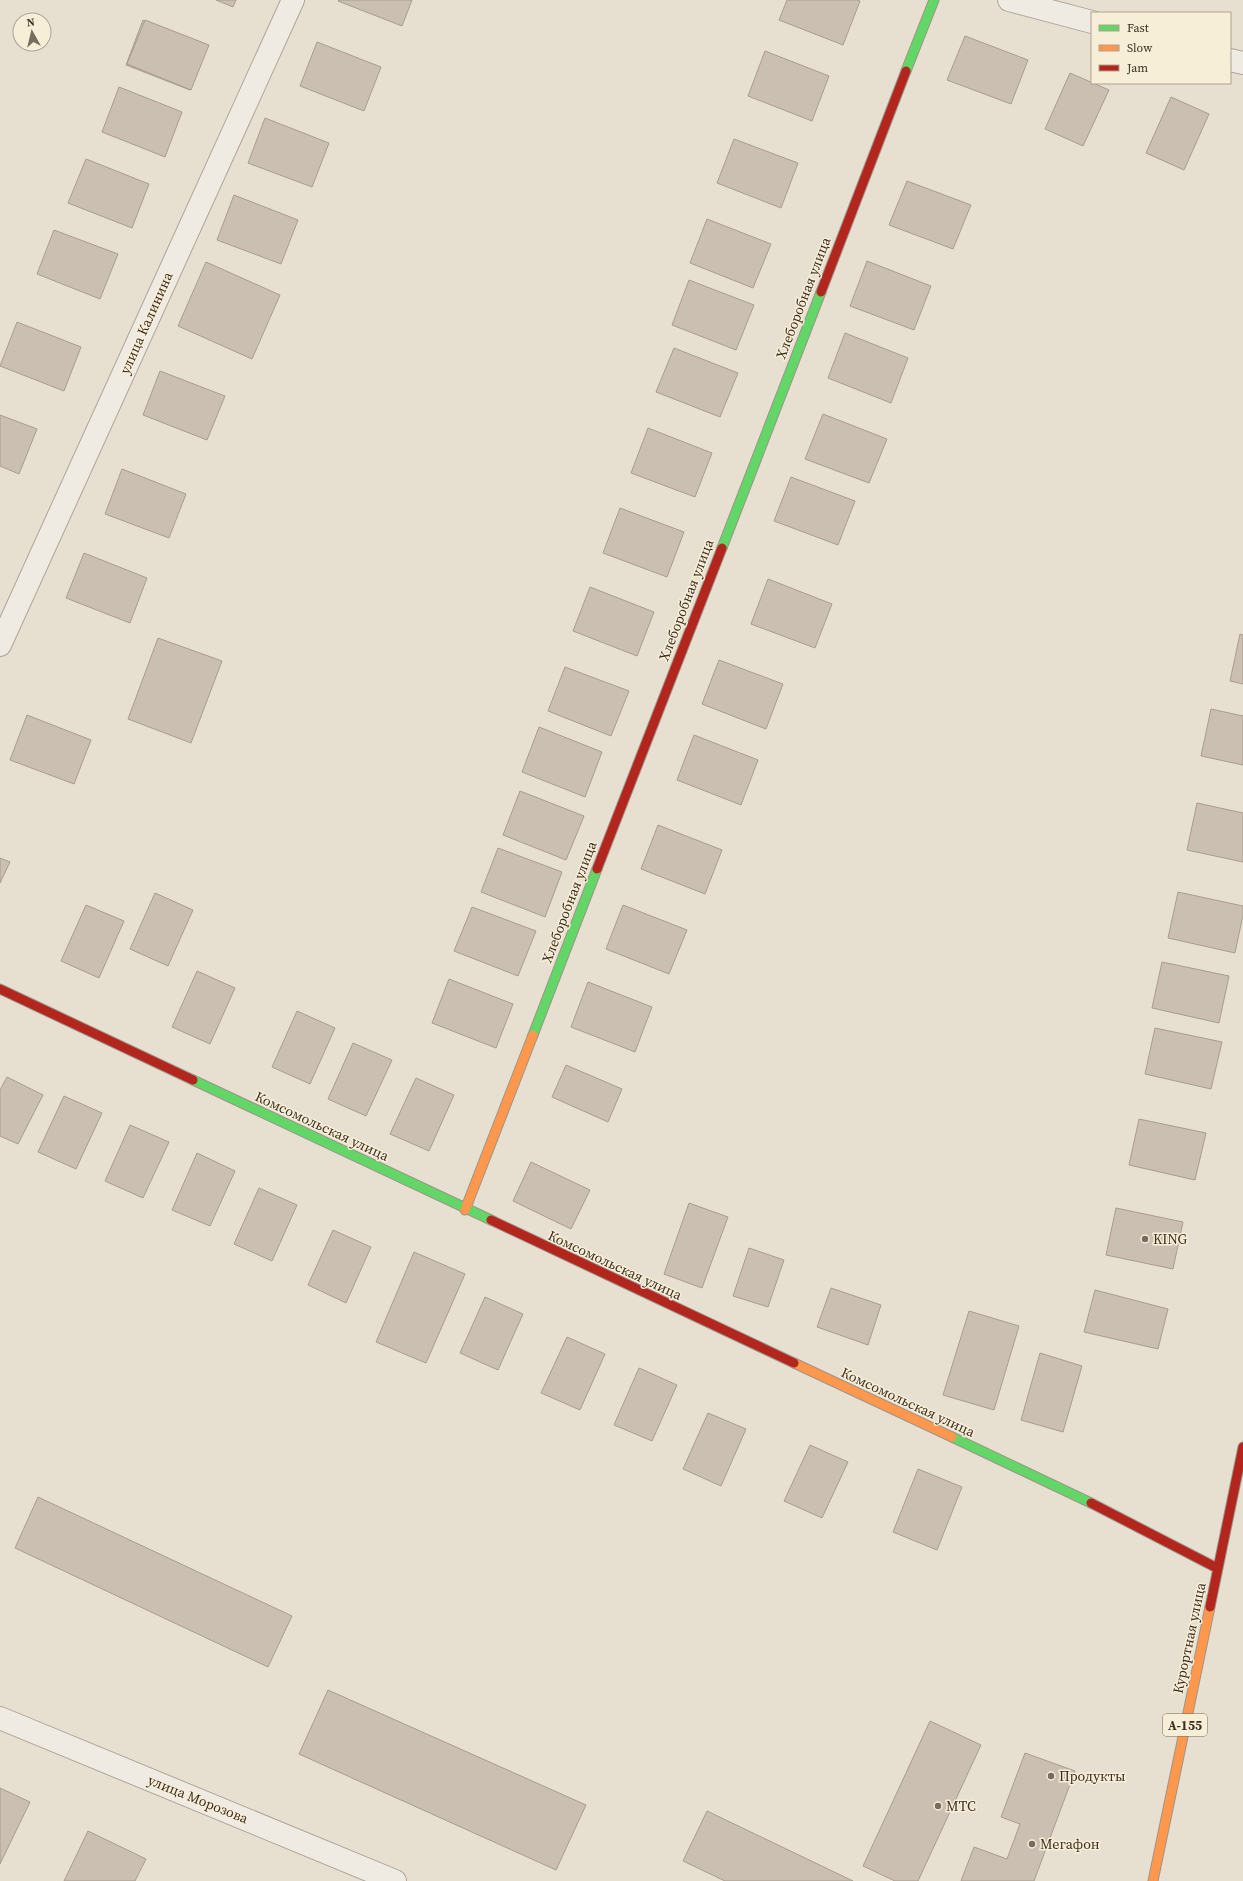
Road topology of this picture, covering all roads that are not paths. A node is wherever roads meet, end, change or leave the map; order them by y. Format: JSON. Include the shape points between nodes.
{"nodes":[{"id":1,"x":293,"y":0,"type":"edge"},
{"id":2,"x":934,"y":0,"type":"edge"},
{"id":3,"x":1009,"y":0,"type":"edge"},
{"id":4,"x":1091,"y":22,"type":"edge"},
{"id":5,"x":1231,"y":60,"type":"edge"},
{"id":6,"x":1243,"y":63,"type":"edge"},
{"id":7,"x":0,"y":645,"type":"edge"},
{"id":8,"x":0,"y":989,"type":"edge"},
{"id":9,"x":465,"y":1210,"type":"junction"},
{"id":10,"x":1243,"y":1447,"type":"edge"},
{"id":11,"x":1217,"y":1568,"type":"junction"},
{"id":12,"x":0,"y":1718,"type":"edge"},
{"id":13,"x":395,"y":1881,"type":"edge"},
{"id":14,"x":1153,"y":1881,"type":"edge"}],
"edges":[{"from":1,"to":7,"type":"street","name":"улица Калинина"},
{"from":2,"to":9,"type":"street","name":"Хлеборобная улица"},
{"from":3,"to":4,"type":"street"},
{"from":5,"to":6,"type":"street"},
{"from":8,"to":9,"type":"street","name":"Комсомольская улица"},
{"from":9,"to":11,"type":"street","name":"Комсомольская улица","via":[[1110,1512]]},
{"from":10,"to":11,"type":"street","name":"Курортная улица","number":"А-155"},
{"from":11,"to":14,"type":"street","name":"Курортная улица","number":"А-155"},
{"from":12,"to":13,"type":"street","name":"улица Морозова"}]}
